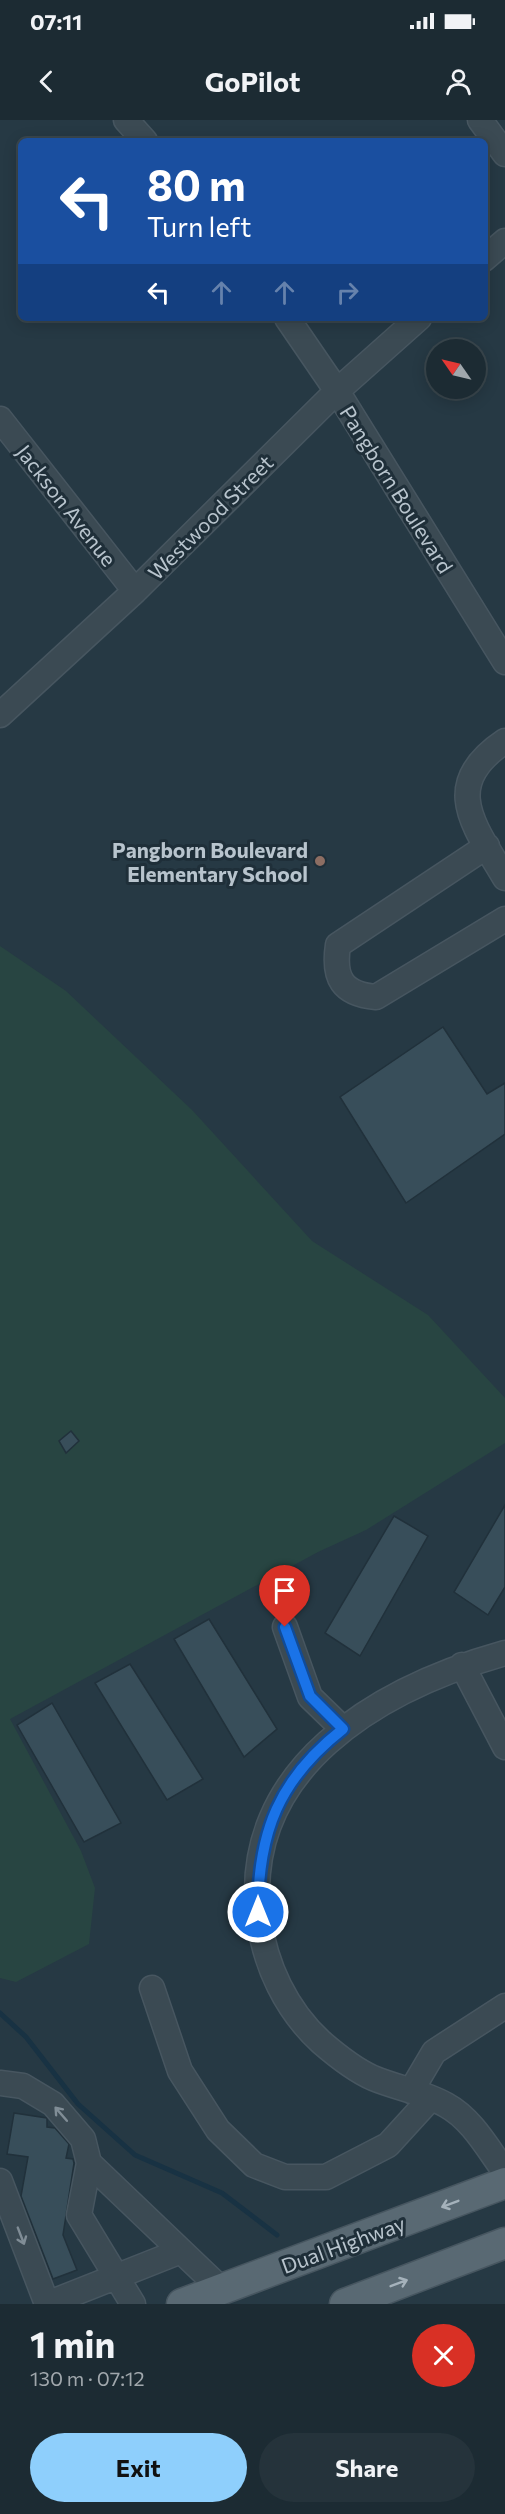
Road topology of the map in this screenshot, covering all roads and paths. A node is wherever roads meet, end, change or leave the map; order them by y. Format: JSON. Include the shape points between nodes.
{"nodes":[{"id":1,"x":126,"y":120,"type":"edge"},
{"id":2,"x":480,"y":120,"type":"edge"},
{"id":3,"x":142,"y":138,"type":"edge"},
{"id":4,"x":505,"y":154,"type":"edge"},
{"id":5,"x":505,"y":241,"type":"edge"},
{"id":6,"x":488,"y":256,"type":"edge"},
{"id":7,"x":289,"y":321,"type":"edge"},
{"id":8,"x":416,"y":321,"type":"edge"},
{"id":9,"x":337,"y":392,"type":"junction"},
{"id":10,"x":0,"y":419,"type":"edge"},
{"id":11,"x":135,"y":591,"type":"junction"},
{"id":12,"x":505,"y":662,"type":"edge"},
{"id":13,"x":0,"y":715,"type":"edge"},
{"id":14,"x":505,"y":741,"type":"edge"},
{"id":15,"x":487,"y":846,"type":"junction"},
{"id":16,"x":505,"y":878,"type":"edge"},
{"id":17,"x":505,"y":919,"type":"edge"},
{"id":18,"x":285,"y":1627,"type":"dead end"},
{"id":19,"x":505,"y":1653,"type":"edge"},
{"id":20,"x":462,"y":1665,"type":"junction"},
{"id":21,"x":343,"y":1729,"type":"junction"},
{"id":22,"x":505,"y":1748,"type":"edge"},
{"id":23,"x":152,"y":1988,"type":"dead end"},
{"id":24,"x":505,"y":2006,"type":"edge"},
{"id":25,"x":0,"y":2083,"type":"edge"},
{"id":26,"x":421,"y":2095,"type":"junction"},
{"id":27,"x":89,"y":2163,"type":"junction"},
{"id":28,"x":505,"y":2172,"type":"edge"},
{"id":29,"x":0,"y":2181,"type":"edge"},
{"id":30,"x":505,"y":2183,"type":"edge"},
{"id":31,"x":505,"y":2244,"type":"edge"},
{"id":32,"x":181,"y":2251,"type":"junction"},
{"id":33,"x":116,"y":2277,"type":"junction"},
{"id":34,"x":210,"y":2295,"type":"edge"},
{"id":35,"x":47,"y":2304,"type":"edge"},
{"id":36,"x":133,"y":2304,"type":"edge"},
{"id":37,"x":182,"y":2304,"type":"edge"},
{"id":38,"x":345,"y":2304,"type":"edge"}],
"edges":[{"from":1,"to":3,"type":"street"},
{"from":2,"to":4,"type":"street"},
{"from":5,"to":6,"type":"street"},
{"from":7,"to":9,"type":"street","name":"Pangborn Boulevard"},
{"from":8,"to":9,"type":"street","name":"Westwood Street"},
{"from":9,"to":11,"type":"street","name":"Westwood Street"},
{"from":9,"to":12,"type":"street","name":"Pangborn Boulevard"},
{"from":10,"to":11,"type":"street","name":"Jackson Avenue"},
{"from":11,"to":13,"type":"street","name":"Westwood Street"},
{"from":14,"to":15,"type":"street","via":[[484,755],[471,774],[467,797],[472,821]]},
{"from":15,"to":16,"type":"street"},
{"from":15,"to":17,"type":"street","via":[[338,945],[335,965],[345,988],[376,997]]},
{"from":18,"to":21,"type":"street","via":[[310,1696]]},
{"from":19,"to":20,"type":"street"},
{"from":20,"to":21,"type":"street","via":[[406,1689]]},
{"from":20,"to":22,"type":"street"},
{"from":21,"to":26,"type":"street","via":[[317,1750],[276,1808],[260,1861],[258,1912],[262,1943],[284,1997],[320,2040],[372,2078]]},
{"from":23,"to":26,"type":"street","via":[[180,2070],[218,2130],[254,2165],[285,2177],[326,2177],[388,2145]]},
{"from":24,"to":26,"type":"street","via":[[434,2052]]},
{"from":27,"to":25,"type":"street","one_way":true,"via":[[82,2139],[53,2104],[23,2086]]},
{"from":26,"to":28,"type":"street","via":[[446,2105],[474,2128]]},
{"from":27,"to":32,"type":"street"},
{"from":27,"to":33,"type":"street","via":[[79,2215]]},
{"from":29,"to":35,"type":"street","one_way":true},
{"from":30,"to":34,"type":"main road","name":"Dual Highway","one_way":true},
{"from":38,"to":31,"type":"main road","one_way":true},
{"from":32,"to":33,"type":"street"},
{"from":32,"to":34,"type":"street"},
{"from":33,"to":35,"type":"street"},
{"from":33,"to":36,"type":"street"},
{"from":34,"to":37,"type":"main road","name":"Dual Highway"}]}
